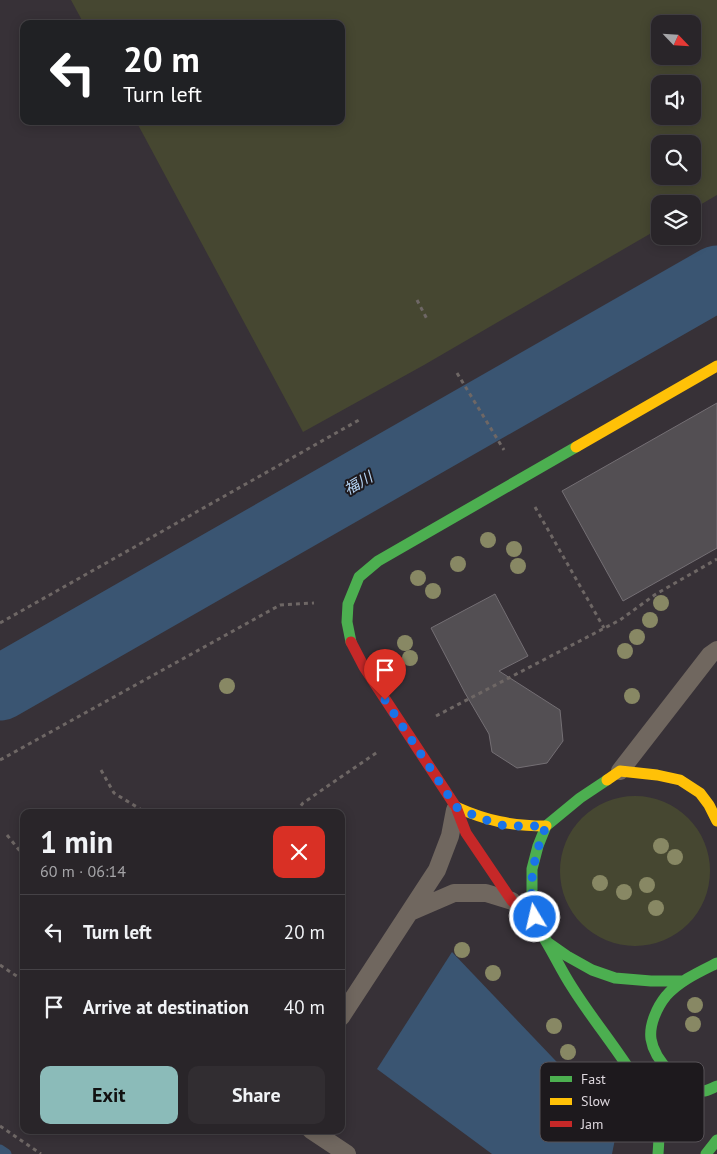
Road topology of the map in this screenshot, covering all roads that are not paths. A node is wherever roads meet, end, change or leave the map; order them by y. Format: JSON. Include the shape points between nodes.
{"nodes":[{"id":1,"x":717,"y":366,"type":"edge"},
{"id":2,"x":717,"y":650,"type":"edge"},
{"id":3,"x":620,"y":771,"type":"junction"},
{"id":4,"x":456,"y":807,"type":"junction"},
{"id":5,"x":717,"y":821,"type":"edge"},
{"id":6,"x":546,"y":826,"type":"junction"},
{"id":7,"x":512,"y":901,"type":"junction"},
{"id":8,"x":410,"y":912,"type":"junction"},
{"id":9,"x":547,"y":942,"type":"junction"},
{"id":10,"x":717,"y":964,"type":"edge"},
{"id":11,"x":683,"y":981,"type":"junction"},
{"id":12,"x":345,"y":1011,"type":"edge"},
{"id":13,"x":623,"y":1062,"type":"edge"},
{"id":14,"x":662,"y":1062,"type":"edge"},
{"id":15,"x":717,"y":1086,"type":"edge"},
{"id":16,"x":704,"y":1090,"type":"edge"},
{"id":17,"x":317,"y":1134,"type":"edge"},
{"id":18,"x":717,"y":1140,"type":"edge"},
{"id":19,"x":347,"y":1154,"type":"edge"},
{"id":20,"x":706,"y":1154,"type":"edge"}],
"edges":[{"from":1,"to":4,"type":"main road","via":[[378,561],[359,577],[348,604],[350,639],[364,667]]},
{"from":2,"to":3,"type":"lane"},
{"from":3,"to":5,"type":"main road","via":[[669,776],[689,785],[707,802]]},
{"from":3,"to":6,"type":"main road"},
{"from":4,"to":6,"type":"main road","via":[[505,826]]},
{"from":4,"to":7,"type":"main road","via":[[466,833]]},
{"from":4,"to":8,"type":"lane","via":[[450,836],[437,870]]},
{"from":6,"to":9,"type":"main road","via":[[532,869],[531,888],[535,917]]},
{"from":7,"to":8,"type":"lane","via":[[486,893],[454,894]]},
{"from":7,"to":9,"type":"main road","via":[[531,919]]},
{"from":8,"to":12,"type":"lane"},
{"from":9,"to":11,"type":"main road","via":[[592,970],[615,978]]},
{"from":9,"to":13,"type":"main road","via":[[571,986]]},
{"from":10,"to":11,"type":"main road"},
{"from":11,"to":14,"type":"main road","via":[[661,1002],[653,1022],[650,1038],[655,1054]]},
{"from":15,"to":16,"type":"main road"},
{"from":17,"to":19,"type":"lane"},
{"from":18,"to":20,"type":"main road"}]}
